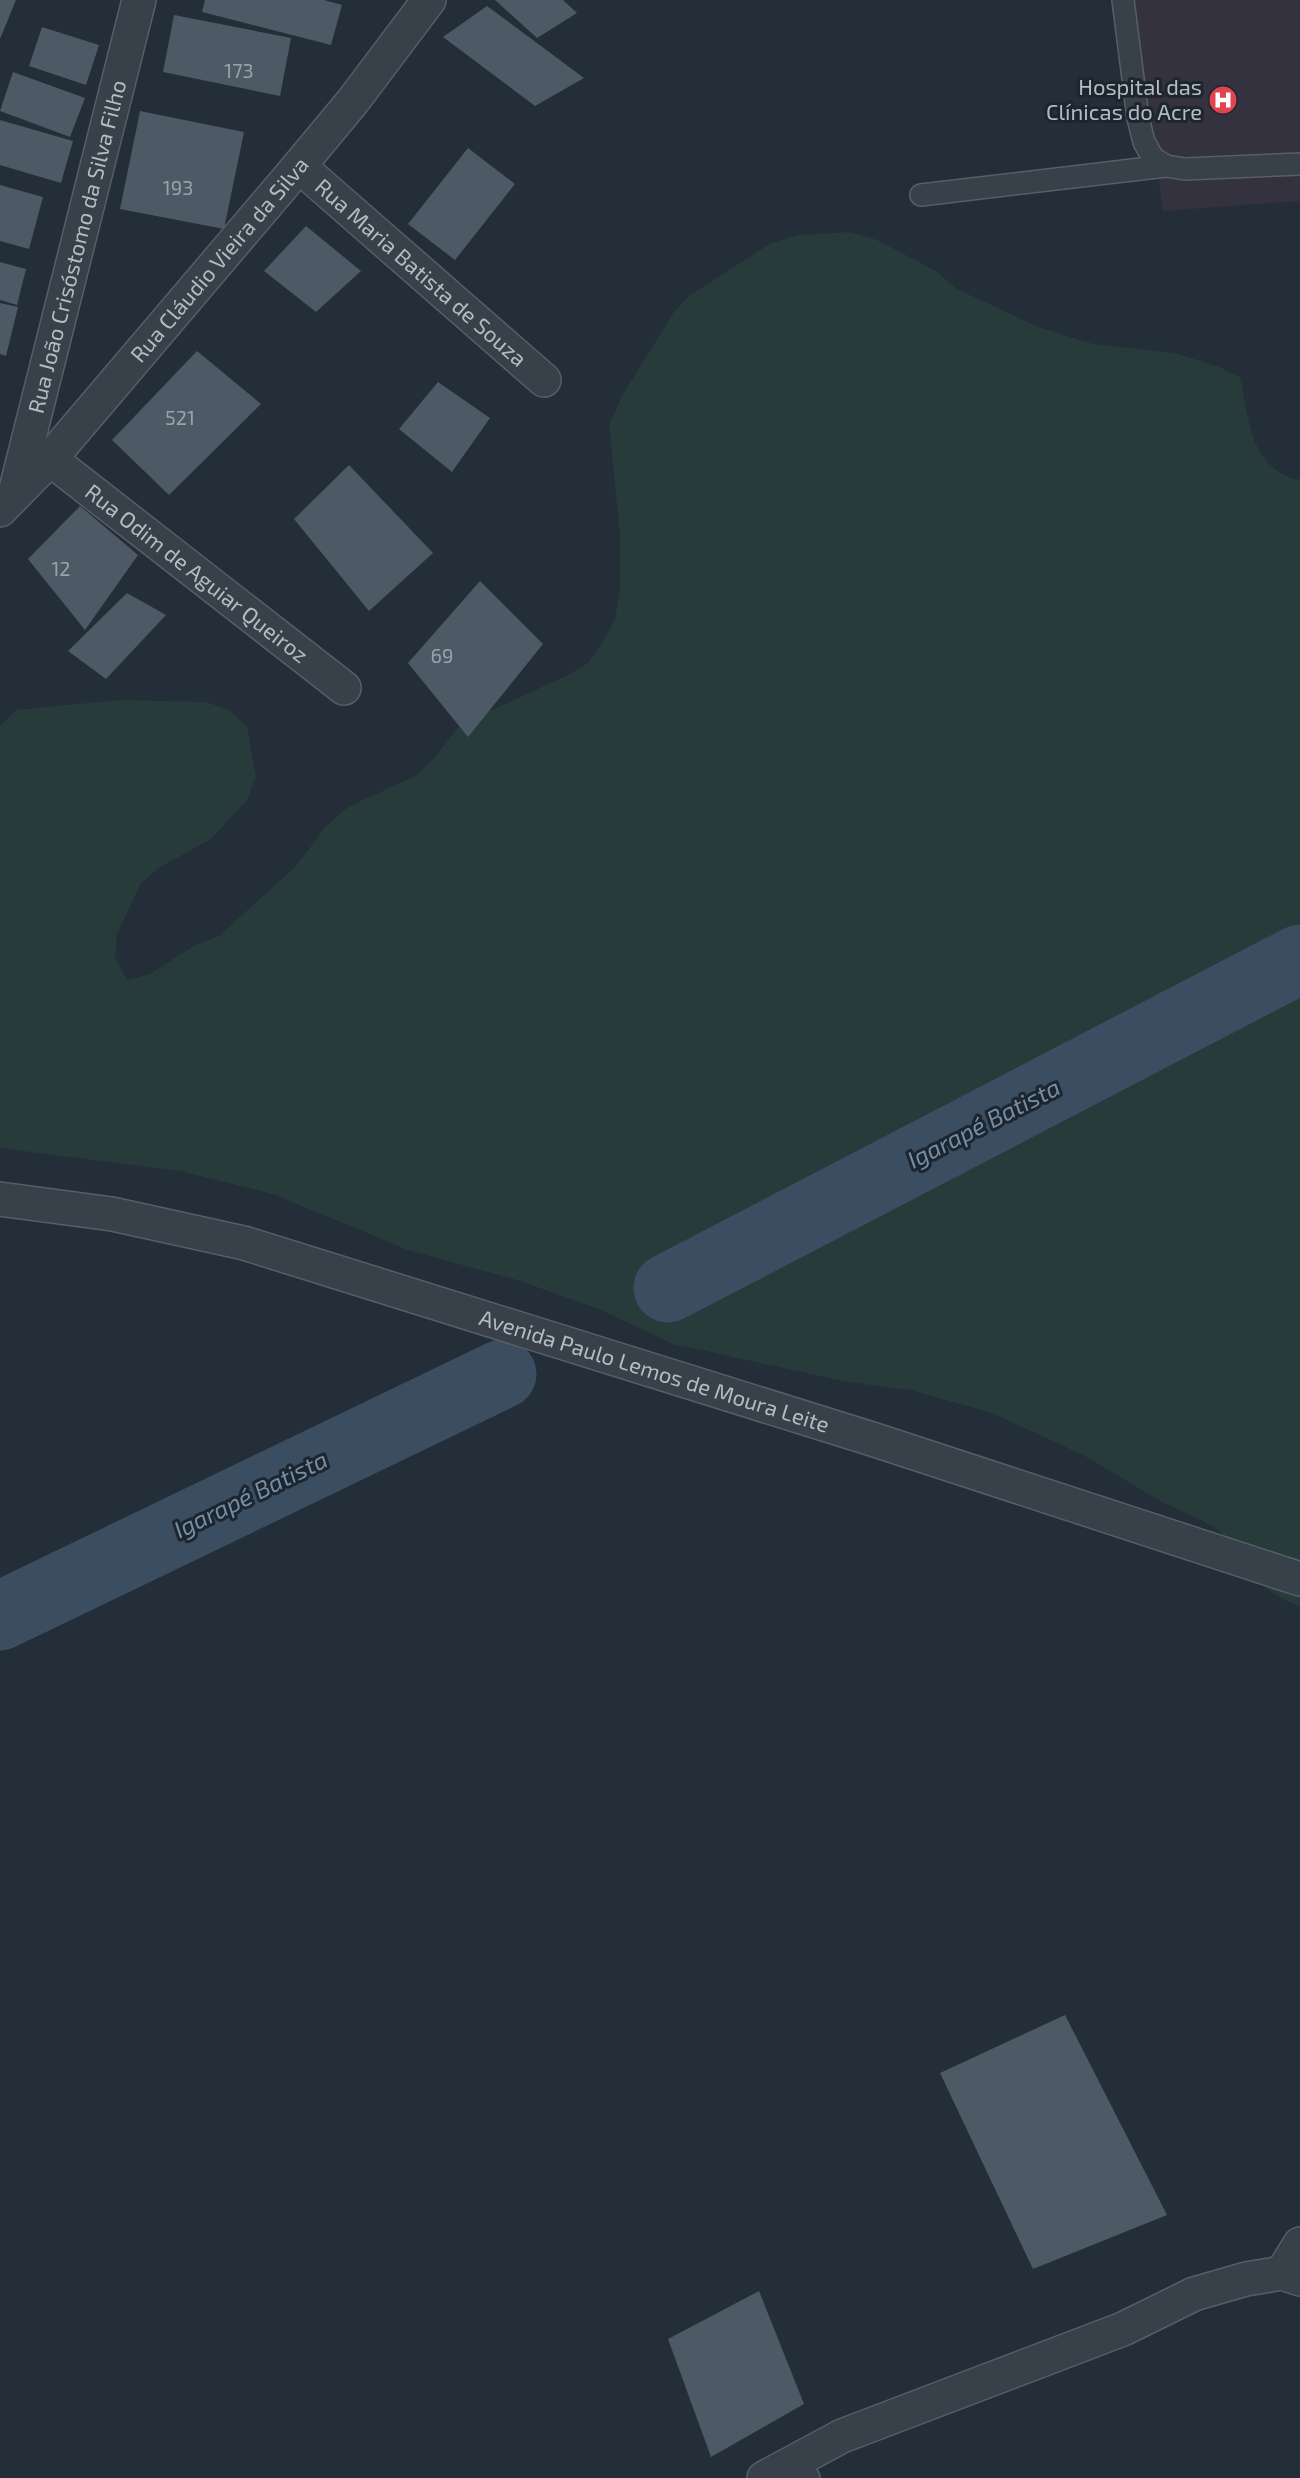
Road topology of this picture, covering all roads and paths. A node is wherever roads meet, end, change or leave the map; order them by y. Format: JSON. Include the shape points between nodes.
{"nodes":[{"id":1,"x":139,"y":0,"type":"edge"},
{"id":2,"x":429,"y":0,"type":"edge"},
{"id":3,"x":1123,"y":0,"type":"edge"},
{"id":4,"x":1300,"y":164,"type":"edge"},
{"id":5,"x":299,"y":166,"type":"junction"},
{"id":6,"x":1166,"y":166,"type":"junction"},
{"id":7,"x":921,"y":195,"type":"dead end"},
{"id":8,"x":544,"y":380,"type":"dead end"},
{"id":9,"x":50,"y":459,"type":"junction"},
{"id":10,"x":8,"y":502,"type":"edge"},
{"id":11,"x":344,"y":688,"type":"dead end"},
{"id":12,"x":0,"y":1199,"type":"edge"},
{"id":13,"x":1300,"y":1579,"type":"edge"},
{"id":14,"x":1300,"y":2244,"type":"edge"},
{"id":15,"x":1291,"y":2276,"type":"edge"},
{"id":16,"x":804,"y":2468,"type":"edge"},
{"id":17,"x":764,"y":2478,"type":"edge"}],
"edges":[{"from":1,"to":10,"type":"street","name":"Rua João Crisóstomo da Silva Filho"},
{"from":2,"to":5,"type":"street","name":"Rua Cláudio Vieira da Silva"},
{"from":3,"to":6,"type":"lane","via":[[1144,142],[1154,158]]},
{"from":4,"to":6,"type":"lane","via":[[1207,170]]},
{"from":5,"to":8,"type":"street","name":"Rua Maria Batista de Souza"},
{"from":5,"to":9,"type":"street","name":"Rua Cláudio Vieira da Silva"},
{"from":6,"to":7,"type":"lane"},
{"from":9,"to":10,"type":"street","name":"Rua Cláudio Vieira da Silva"},
{"from":9,"to":11,"type":"street","name":"Rua Odim de Aguiar Queiroz"},
{"from":12,"to":13,"type":"street","name":"Avenida Paulo Lemos de Moura Leite","via":[[112,1214],[244,1243],[872,1439]]},
{"from":14,"to":15,"type":"street"},
{"from":15,"to":16,"type":"street","via":[[1245,2279],[1194,2294],[1123,2329],[842,2436]]},
{"from":16,"to":17,"type":"street"}]}
